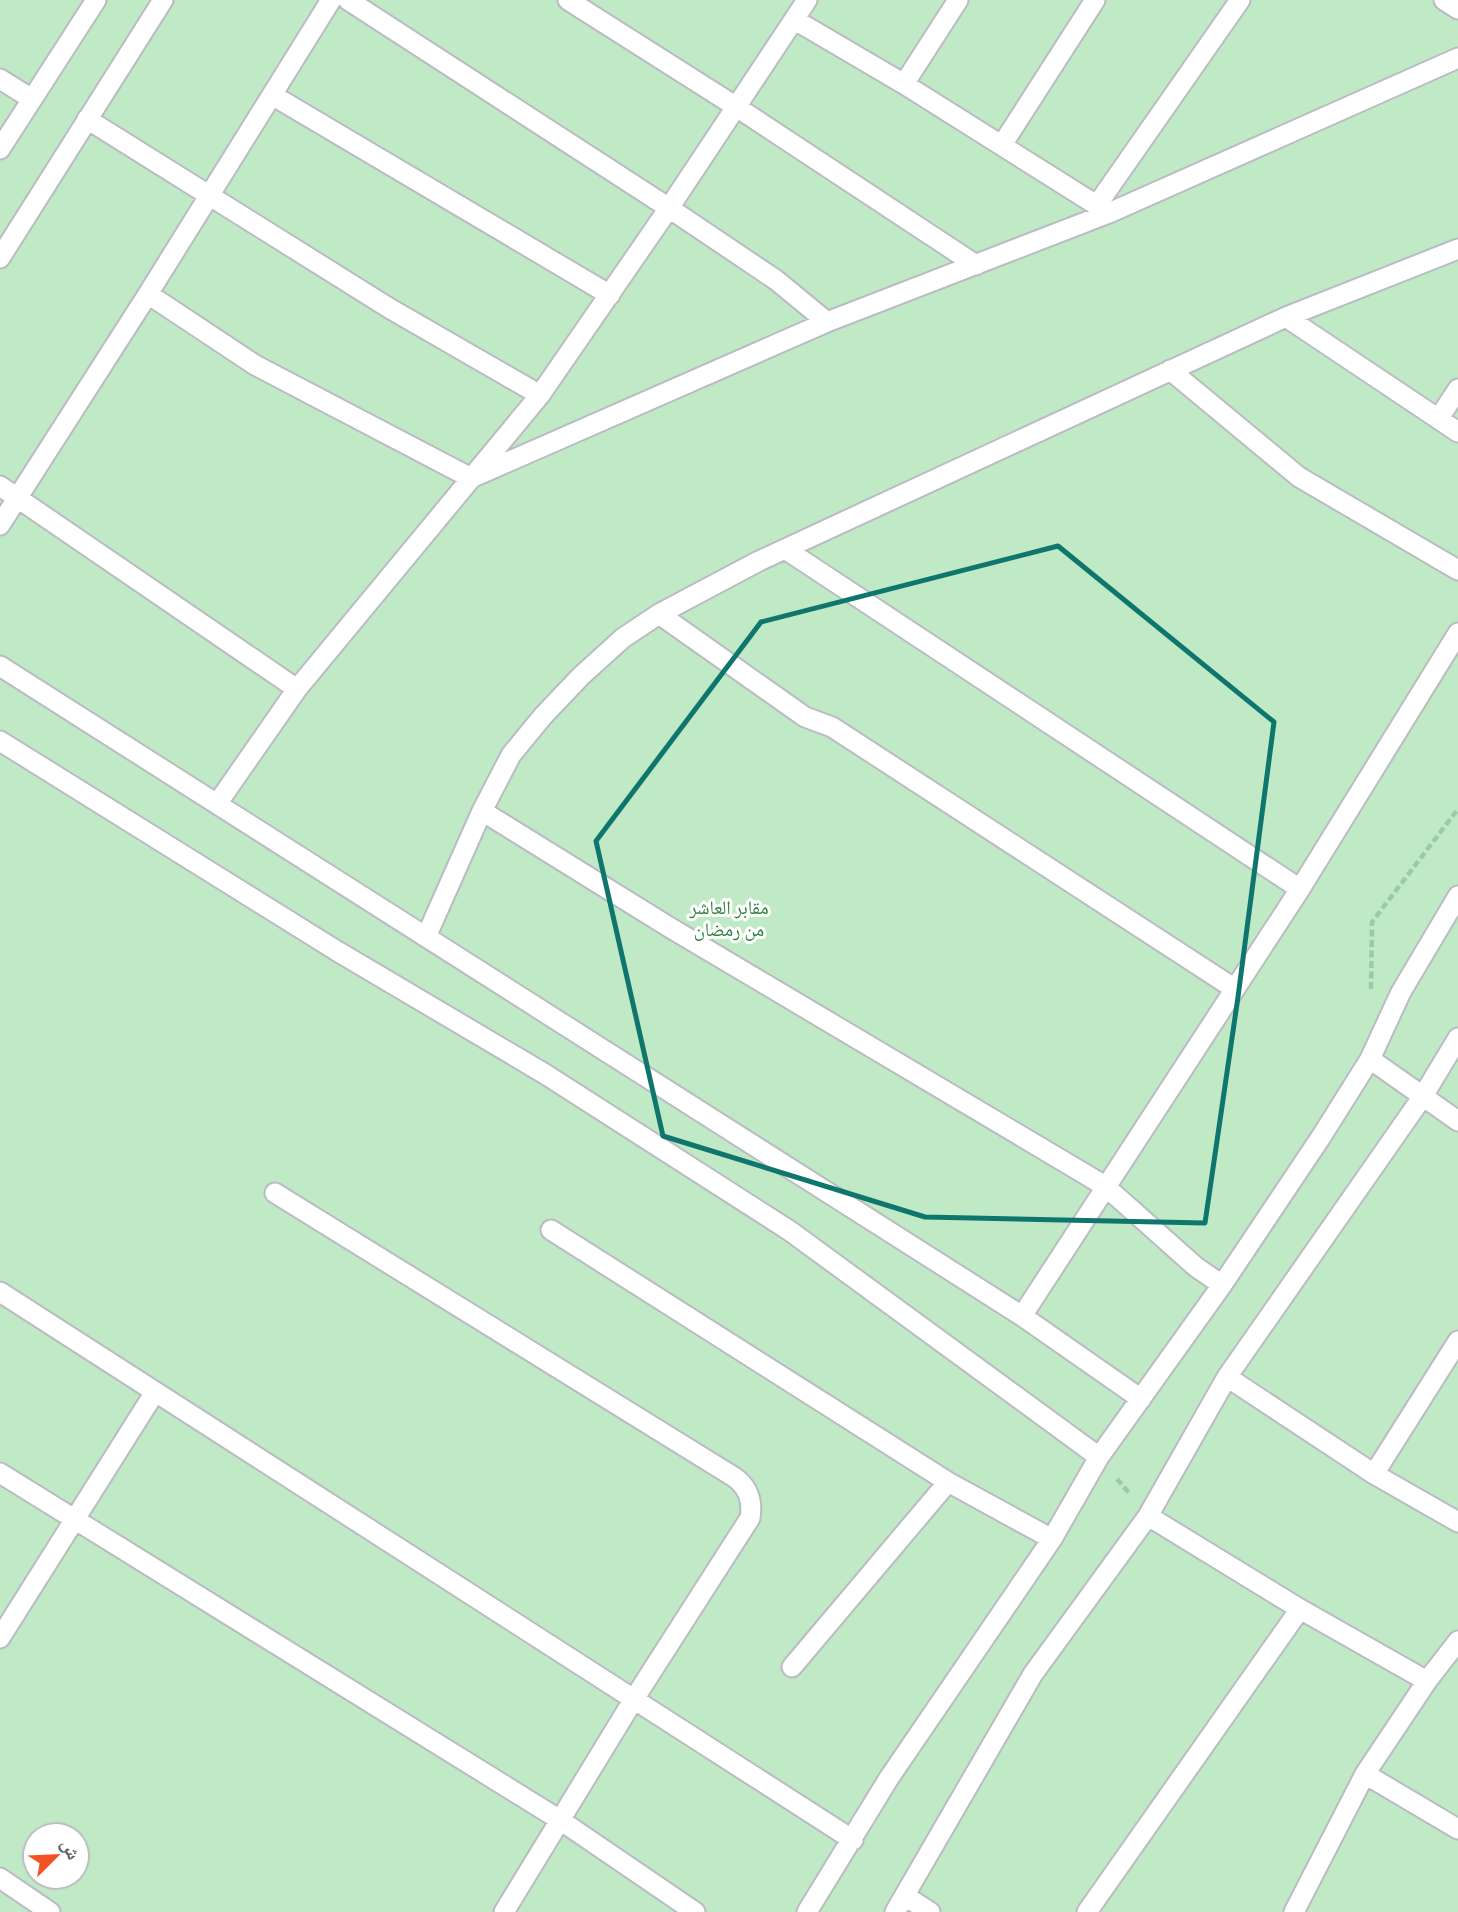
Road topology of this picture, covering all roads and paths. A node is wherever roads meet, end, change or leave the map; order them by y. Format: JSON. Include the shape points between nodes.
{"nodes":[{"id":1,"x":96,"y":0,"type":"edge"},
{"id":2,"x":163,"y":0,"type":"edge"},
{"id":3,"x":331,"y":0,"type":"edge"},
{"id":4,"x":348,"y":0,"type":"edge"},
{"id":5,"x":568,"y":0,"type":"edge"},
{"id":6,"x":807,"y":0,"type":"edge"},
{"id":7,"x":958,"y":0,"type":"edge"},
{"id":8,"x":1095,"y":0,"type":"edge"},
{"id":9,"x":1240,"y":0,"type":"edge"},
{"id":10,"x":1444,"y":0,"type":"edge"},
{"id":11,"x":1458,"y":9,"type":"edge"},
{"id":12,"x":795,"y":20,"type":"junction"},
{"id":13,"x":1458,"y":58,"type":"edge"},
{"id":14,"x":0,"y":79,"type":"edge"},
{"id":15,"x":904,"y":84,"type":"junction"},
{"id":16,"x":272,"y":94,"type":"junction"},
{"id":17,"x":32,"y":99,"type":"junction"},
{"id":18,"x":735,"y":106,"type":"junction"},
{"id":19,"x":87,"y":119,"type":"junction"},
{"id":20,"x":1002,"y":145,"type":"junction"},
{"id":21,"x":0,"y":149,"type":"edge"},
{"id":22,"x":210,"y":196,"type":"junction"},
{"id":23,"x":669,"y":208,"type":"junction"},
{"id":24,"x":1103,"y":209,"type":"junction"},
{"id":25,"x":1458,"y":249,"type":"edge"},
{"id":26,"x":0,"y":258,"type":"edge"},
{"id":27,"x":976,"y":265,"type":"junction"},
{"id":28,"x":148,"y":295,"type":"junction"},
{"id":29,"x":610,"y":295,"type":"junction"},
{"id":30,"x":1286,"y":317,"type":"junction"},
{"id":31,"x":827,"y":322,"type":"junction"},
{"id":32,"x":1170,"y":370,"type":"junction"},
{"id":33,"x":1458,"y":389,"type":"edge"},
{"id":34,"x":540,"y":395,"type":"junction"},
{"id":35,"x":1439,"y":418,"type":"junction"},
{"id":36,"x":1458,"y":432,"type":"edge"},
{"id":37,"x":471,"y":478,"type":"junction"},
{"id":38,"x":0,"y":486,"type":"edge"},
{"id":39,"x":19,"y":499,"type":"junction"},
{"id":40,"x":0,"y":525,"type":"edge"},
{"id":41,"x":785,"y":549,"type":"junction"},
{"id":42,"x":1458,"y":570,"type":"edge"},
{"id":43,"x":659,"y":614,"type":"junction"},
{"id":44,"x":1458,"y":633,"type":"edge"},
{"id":45,"x":0,"y":666,"type":"edge"},
{"id":46,"x":297,"y":689,"type":"junction"},
{"id":47,"x":0,"y":741,"type":"edge"},
{"id":48,"x":217,"y":804,"type":"junction"},
{"id":49,"x":1458,"y":809,"type":"edge"},
{"id":50,"x":482,"y":811,"type":"junction"},
{"id":51,"x":1300,"y":890,"type":"junction"},
{"id":52,"x":1458,"y":896,"type":"edge"},
{"id":53,"x":426,"y":937,"type":"junction"},
{"id":54,"x":1234,"y":989,"type":"junction"},
{"id":55,"x":1371,"y":991,"type":"dead end"},
{"id":56,"x":1458,"y":1038,"type":"edge"},
{"id":57,"x":1370,"y":1059,"type":"junction"},
{"id":58,"x":1423,"y":1096,"type":"junction"},
{"id":59,"x":1458,"y":1121,"type":"edge"},
{"id":60,"x":1105,"y":1186,"type":"junction"},
{"id":61,"x":275,"y":1193,"type":"dead end"},
{"id":62,"x":551,"y":1230,"type":"dead end"},
{"id":63,"x":1222,"y":1285,"type":"junction"},
{"id":64,"x":0,"y":1292,"type":"edge"},
{"id":65,"x":1023,"y":1316,"type":"junction"},
{"id":66,"x":1457,"y":1346,"type":"edge"},
{"id":67,"x":1227,"y":1377,"type":"junction"},
{"id":68,"x":155,"y":1392,"type":"junction"},
{"id":69,"x":1140,"y":1399,"type":"junction"},
{"id":70,"x":1099,"y":1457,"type":"junction"},
{"id":71,"x":0,"y":1473,"type":"edge"},
{"id":72,"x":1374,"y":1474,"type":"junction"},
{"id":73,"x":948,"y":1482,"type":"junction"},
{"id":74,"x":1148,"y":1516,"type":"junction"},
{"id":75,"x":75,"y":1519,"type":"junction"},
{"id":76,"x":1458,"y":1522,"type":"edge"},
{"id":77,"x":1052,"y":1539,"type":"junction"},
{"id":78,"x":1300,"y":1609,"type":"junction"},
{"id":79,"x":0,"y":1638,"type":"edge"},
{"id":80,"x":1458,"y":1641,"type":"edge"},
{"id":81,"x":792,"y":1667,"type":"dead end"},
{"id":82,"x":1427,"y":1681,"type":"junction"},
{"id":83,"x":634,"y":1699,"type":"junction"},
{"id":84,"x":1365,"y":1774,"type":"junction"},
{"id":85,"x":560,"y":1820,"type":"junction"},
{"id":86,"x":1458,"y":1829,"type":"edge"},
{"id":87,"x":853,"y":1840,"type":"junction"},
{"id":88,"x":0,"y":1878,"type":"edge"},
{"id":89,"x":900,"y":1904,"type":"edge"},
{"id":90,"x":50,"y":1912,"type":"edge"},
{"id":91,"x":504,"y":1912,"type":"edge"},
{"id":92,"x":695,"y":1912,"type":"edge"},
{"id":93,"x":807,"y":1912,"type":"edge"},
{"id":94,"x":930,"y":1912,"type":"edge"},
{"id":95,"x":1087,"y":1912,"type":"edge"},
{"id":96,"x":1294,"y":1912,"type":"edge"}],
"edges":[{"from":1,"to":17,"type":"lane"},
{"from":2,"to":19,"type":"lane"},
{"from":3,"to":16,"type":"lane"},
{"from":4,"to":23,"type":"lane"},
{"from":5,"to":18,"type":"lane"},
{"from":6,"to":12,"type":"lane"},
{"from":7,"to":15,"type":"lane"},
{"from":8,"to":20,"type":"lane"},
{"from":9,"to":24,"type":"lane"},
{"from":10,"to":11,"type":"lane"},
{"from":12,"to":15,"type":"lane"},
{"from":12,"to":18,"type":"lane"},
{"from":13,"to":24,"type":"lane"},
{"from":14,"to":17,"type":"lane"},
{"from":15,"to":20,"type":"lane"},
{"from":16,"to":22,"type":"lane"},
{"from":16,"to":29,"type":"lane"},
{"from":17,"to":21,"type":"lane"},
{"from":18,"to":23,"type":"lane"},
{"from":18,"to":27,"type":"lane"},
{"from":19,"to":22,"type":"lane"},
{"from":19,"to":26,"type":"lane"},
{"from":20,"to":24,"type":"lane"},
{"from":22,"to":28,"type":"lane"},
{"from":22,"to":34,"type":"lane"},
{"from":23,"to":29,"type":"lane"},
{"from":23,"to":31,"type":"lane","via":[[776,280]]},
{"from":24,"to":27,"type":"lane"},
{"from":25,"to":30,"type":"lane"},
{"from":27,"to":31,"type":"lane"},
{"from":28,"to":37,"type":"lane","via":[[256,365]]},
{"from":28,"to":39,"type":"lane"},
{"from":29,"to":34,"type":"lane"},
{"from":30,"to":32,"type":"lane"},
{"from":30,"to":35,"type":"lane"},
{"from":31,"to":37,"type":"lane"},
{"from":32,"to":41,"type":"lane"},
{"from":32,"to":42,"type":"lane","via":[[1299,477]]},
{"from":33,"to":35,"type":"lane"},
{"from":34,"to":37,"type":"lane"},
{"from":35,"to":36,"type":"lane"},
{"from":37,"to":46,"type":"lane"},
{"from":38,"to":39,"type":"lane"},
{"from":39,"to":40,"type":"lane"},
{"from":39,"to":46,"type":"lane"},
{"from":41,"to":43,"type":"lane"},
{"from":41,"to":51,"type":"lane"},
{"from":43,"to":50,"type":"lane","via":[[623,638],[543,716],[512,755]]},
{"from":43,"to":54,"type":"lane","via":[[805,717],[832,727]]},
{"from":44,"to":51,"type":"lane"},
{"from":45,"to":48,"type":"lane"},
{"from":46,"to":48,"type":"lane"},
{"from":47,"to":70,"type":"lane","via":[[545,1074],[790,1231]]},
{"from":48,"to":53,"type":"lane"},
{"from":49,"to":55,"type":"path","via":[[1372,922]]},
{"from":50,"to":53,"type":"lane"},
{"from":50,"to":60,"type":"lane"},
{"from":51,"to":54,"type":"lane"},
{"from":52,"to":57,"type":"lane","via":[[1401,992]]},
{"from":53,"to":65,"type":"lane"},
{"from":54,"to":60,"type":"lane"},
{"from":56,"to":58,"type":"lane"},
{"from":57,"to":58,"type":"lane"},
{"from":57,"to":63,"type":"lane"},
{"from":58,"to":59,"type":"lane"},
{"from":58,"to":67,"type":"lane"},
{"from":60,"to":63,"type":"lane"},
{"from":60,"to":65,"type":"lane"},
{"from":61,"to":83,"type":"lane","via":[[741,1483],[752,1505],[751,1518]]},
{"from":62,"to":73,"type":"lane"},
{"from":63,"to":69,"type":"lane"},
{"from":64,"to":68,"type":"lane"},
{"from":65,"to":69,"type":"lane"},
{"from":66,"to":72,"type":"lane"},
{"from":67,"to":72,"type":"lane"},
{"from":67,"to":74,"type":"lane"},
{"from":68,"to":75,"type":"lane"},
{"from":68,"to":83,"type":"lane"},
{"from":69,"to":70,"type":"lane"},
{"from":70,"to":74,"type":"path"},
{"from":70,"to":77,"type":"lane"},
{"from":71,"to":75,"type":"lane"},
{"from":72,"to":76,"type":"lane"},
{"from":73,"to":77,"type":"lane"},
{"from":73,"to":81,"type":"lane"},
{"from":74,"to":78,"type":"lane"},
{"from":74,"to":89,"type":"lane","via":[[1033,1674]]},
{"from":75,"to":79,"type":"lane"},
{"from":75,"to":85,"type":"lane"},
{"from":77,"to":87,"type":"lane","via":[[889,1778]]},
{"from":78,"to":82,"type":"lane"},
{"from":78,"to":95,"type":"lane"},
{"from":80,"to":82,"type":"lane"},
{"from":82,"to":84,"type":"lane"},
{"from":83,"to":85,"type":"lane"},
{"from":83,"to":87,"type":"lane"},
{"from":84,"to":86,"type":"lane"},
{"from":84,"to":96,"type":"lane"},
{"from":85,"to":91,"type":"lane"},
{"from":85,"to":92,"type":"lane"},
{"from":87,"to":93,"type":"lane"},
{"from":88,"to":90,"type":"lane"},
{"from":89,"to":94,"type":"lane"}]}
